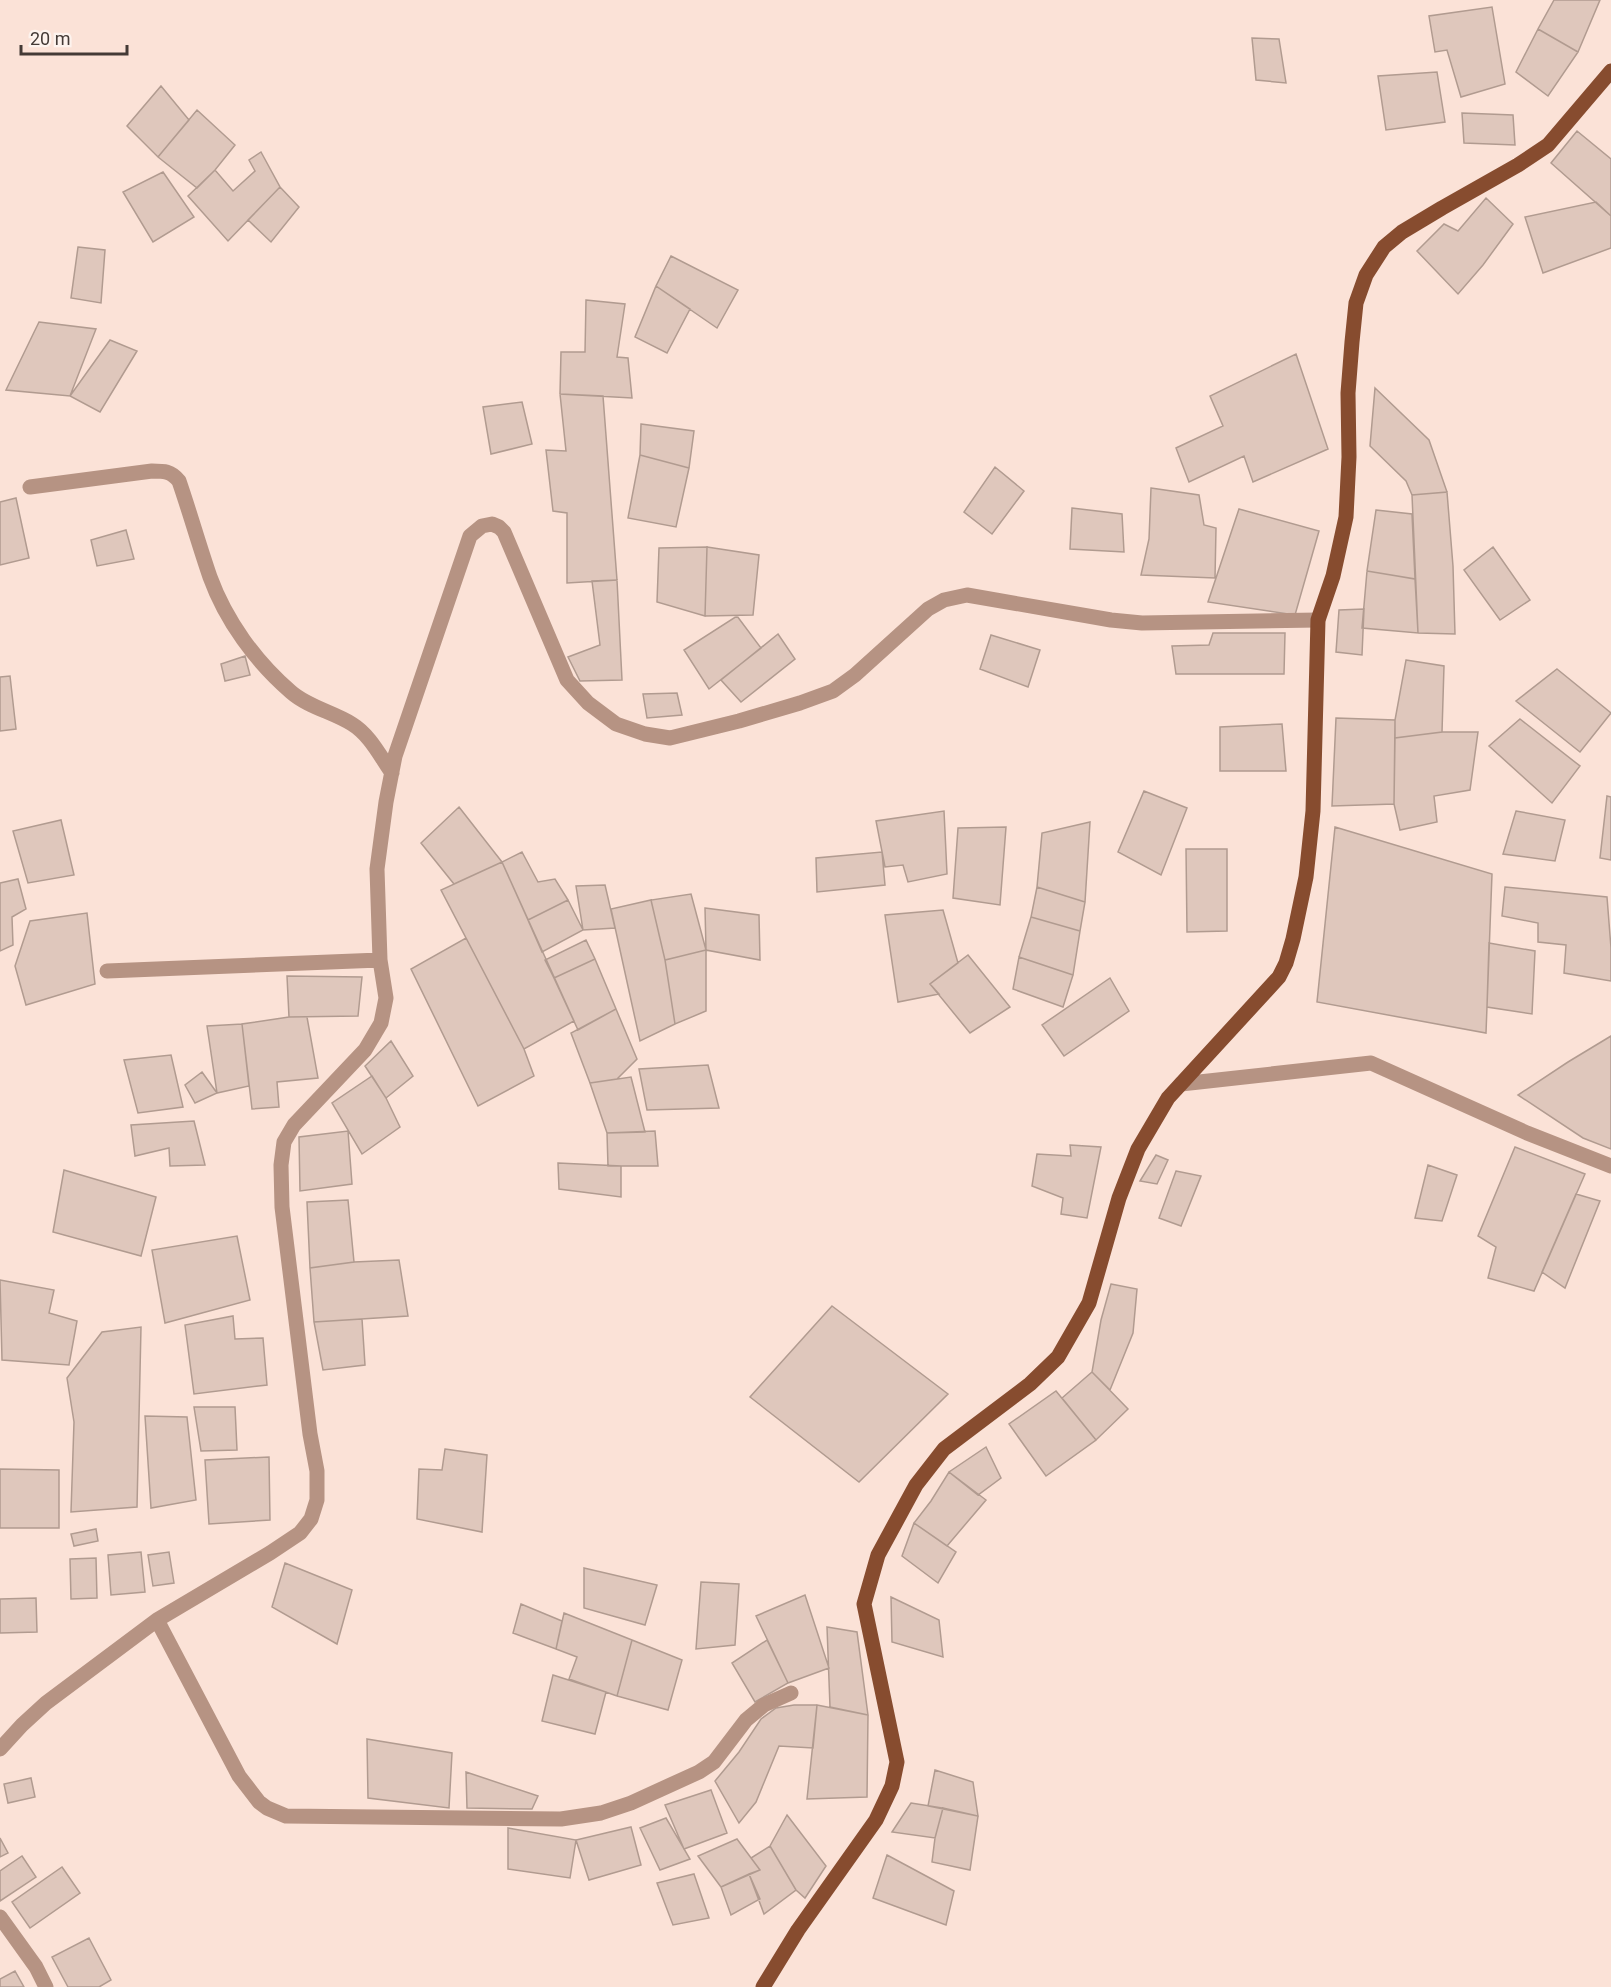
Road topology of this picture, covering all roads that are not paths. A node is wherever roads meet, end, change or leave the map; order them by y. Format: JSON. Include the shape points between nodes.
{"nodes":[{"id":1,"x":1611,"y":71,"type":"edge"},
{"id":2,"x":30,"y":487,"type":"dead end"},
{"id":3,"x":1318,"y":620,"type":"junction"},
{"id":4,"x":392,"y":773,"type":"junction"},
{"id":5,"x":380,"y":960,"type":"junction"},
{"id":6,"x":107,"y":971,"type":"dead end"},
{"id":7,"x":1181,"y":1084,"type":"junction"},
{"id":8,"x":1611,"y":1166,"type":"edge"},
{"id":9,"x":157,"y":1620,"type":"junction"},
{"id":10,"x":791,"y":1693,"type":"dead end"},
{"id":11,"x":0,"y":1749,"type":"edge"},
{"id":12,"x":0,"y":1917,"type":"edge"},
{"id":13,"x":46,"y":1987,"type":"edge"},
{"id":14,"x":763,"y":1987,"type":"edge"}],
"edges":[{"from":1,"to":3,"type":"main road","via":[[1543,150],[1402,232],[1384,247],[1366,275],[1356,303],[1352,342],[1346,517]]},
{"from":2,"to":4,"type":"street","via":[[152,471],[173,474],[179,481],[220,598],[258,660],[294,695],[363,733]]},
{"from":3,"to":4,"type":"street","via":[[1142,623],[967,595],[944,600],[928,609],[833,691],[670,738],[616,724],[588,703],[567,680],[504,532],[492,524],[482,526],[470,536]]},
{"from":3,"to":7,"type":"main road","via":[[1313,811],[1306,877],[1286,963],[1279,977]]},
{"from":4,"to":5,"type":"street","via":[[376,869]]},
{"from":5,"to":6,"type":"street"},
{"from":5,"to":9,"type":"street","via":[[386,998],[381,1023],[365,1050],[294,1125],[284,1142],[280,1165],[317,1471],[317,1500],[311,1520],[300,1533],[270,1553]]},
{"from":7,"to":8,"type":"street","via":[[1371,1063]]},
{"from":7,"to":14,"type":"main road","via":[[1156,1116],[1138,1149],[1119,1198],[1089,1302],[1058,1357],[1030,1384],[944,1449],[916,1485],[878,1555],[864,1604],[897,1762],[892,1786],[876,1820]]},
{"from":9,"to":10,"type":"street","via":[[239,1776],[259,1802],[286,1816],[561,1819],[601,1813],[699,1772],[714,1762],[746,1720],[764,1705]]},
{"from":9,"to":11,"type":"street","via":[[46,1703]]},
{"from":12,"to":13,"type":"street"}]}
